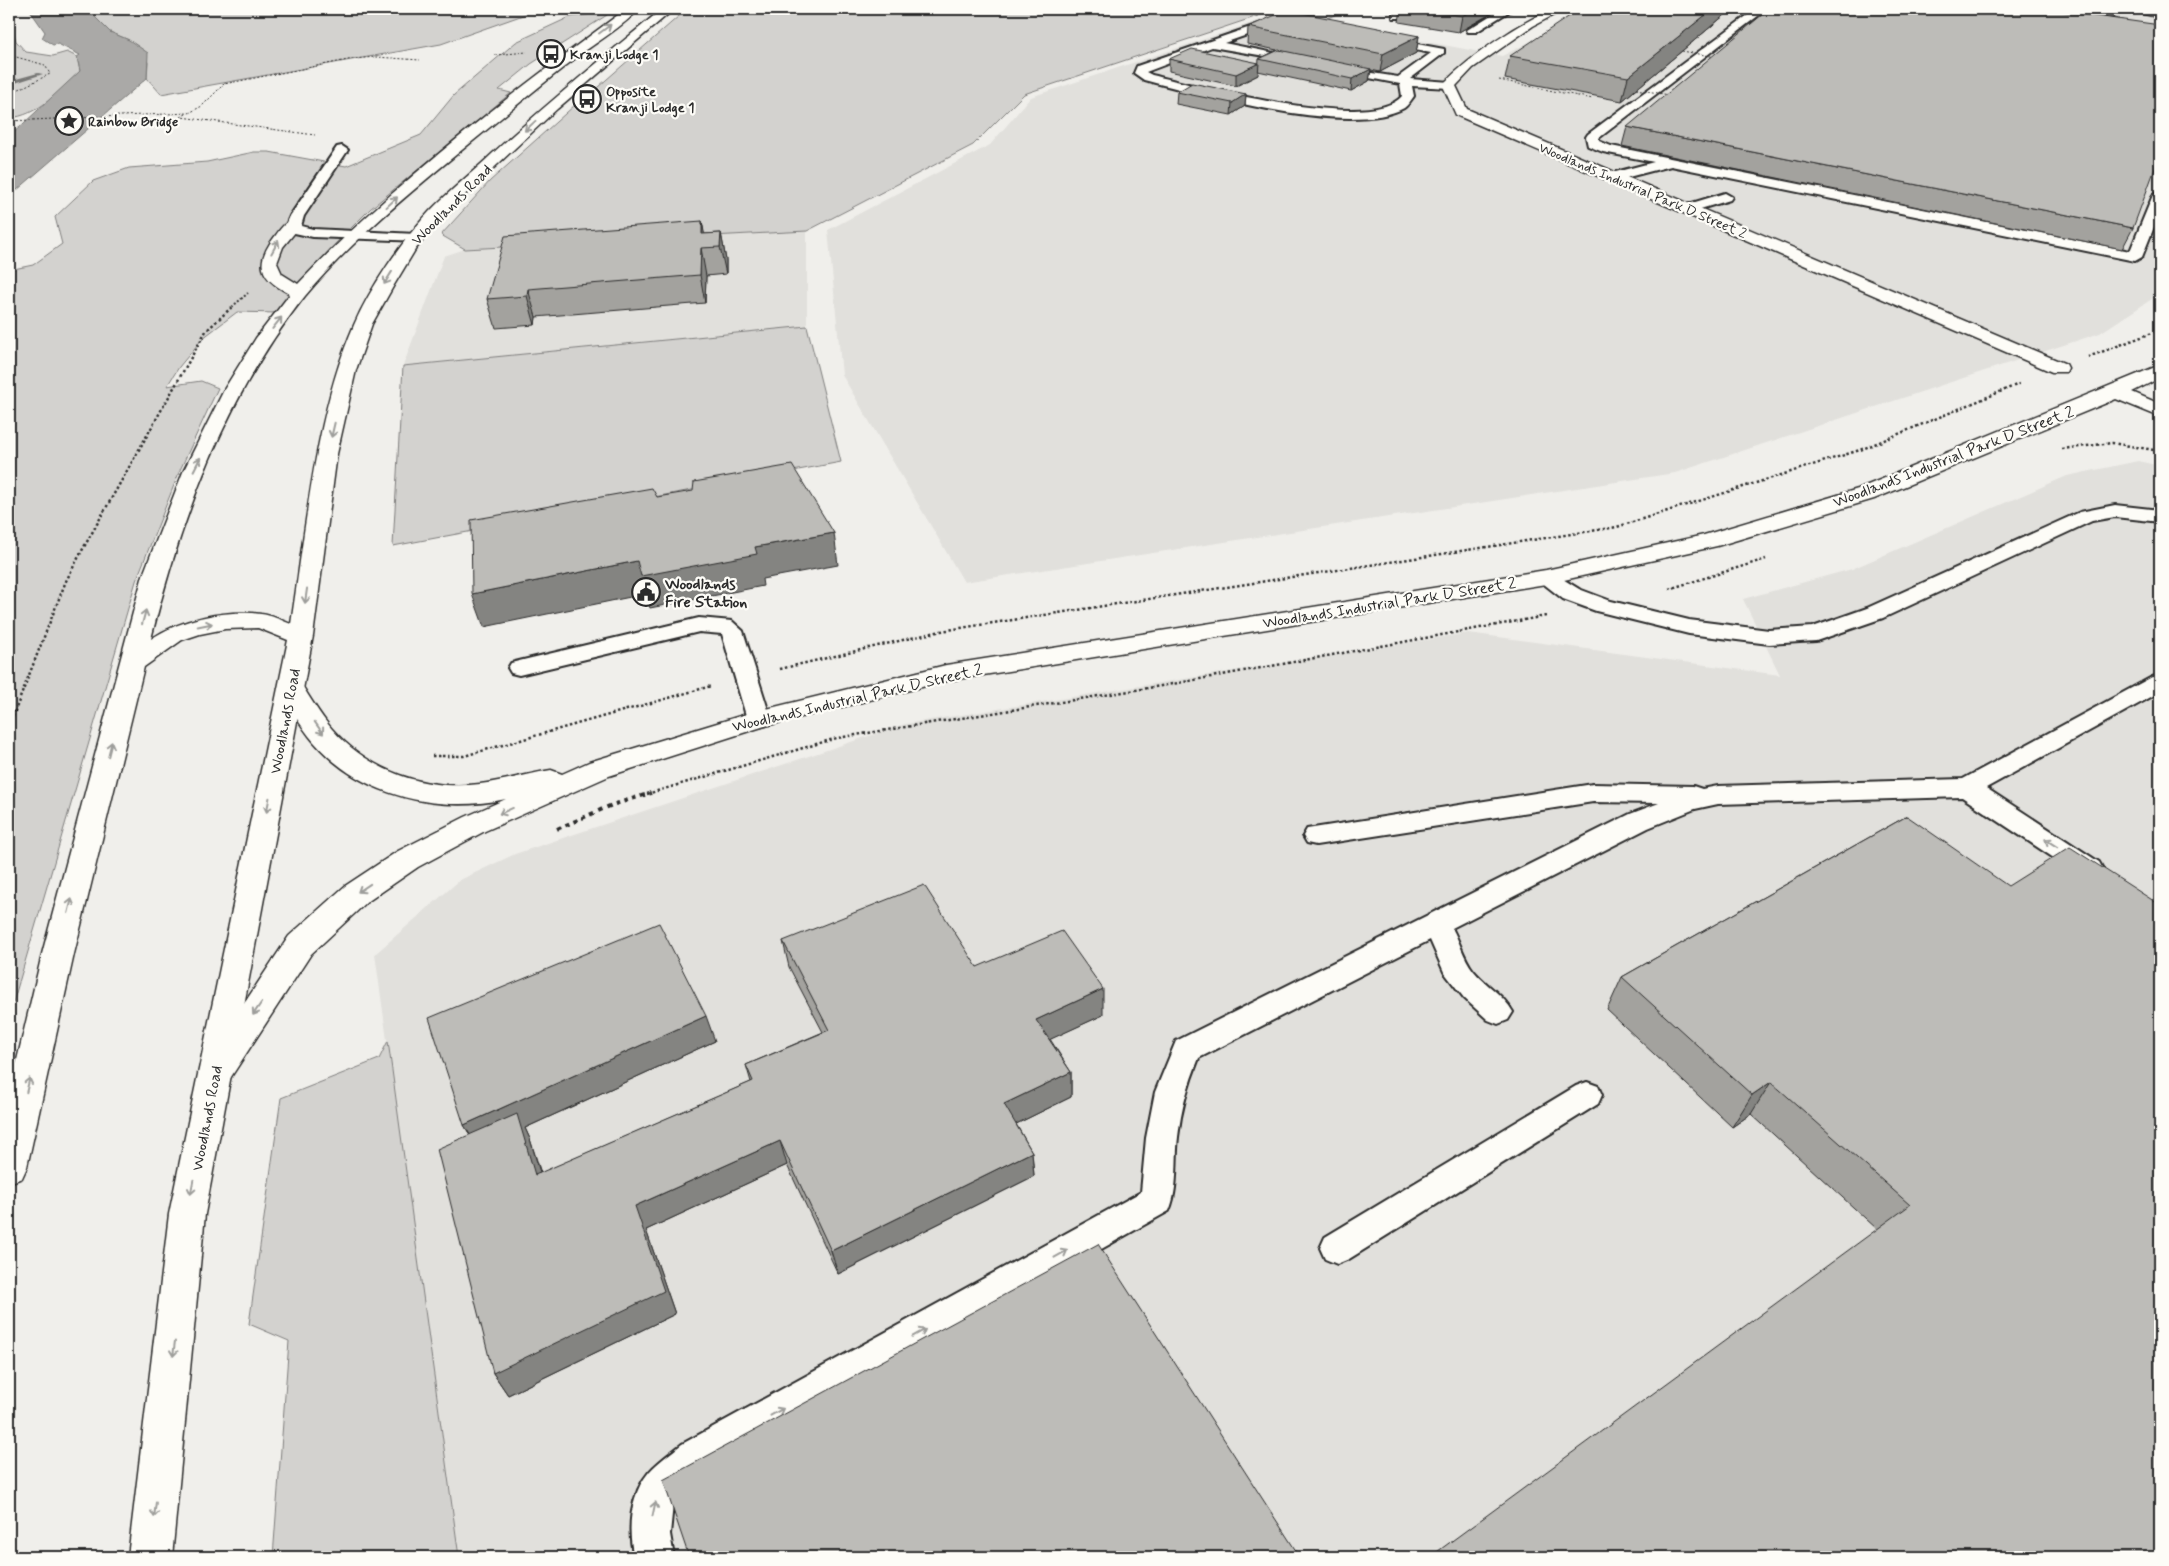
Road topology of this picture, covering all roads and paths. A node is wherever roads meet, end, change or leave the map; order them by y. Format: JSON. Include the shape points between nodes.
{"nodes":[{"id":1,"x":633,"y":9,"type":"edge"},
{"id":2,"x":669,"y":9,"type":"edge"},
{"id":3,"x":1411,"y":9,"type":"edge"},
{"id":4,"x":1508,"y":9,"type":"edge"},
{"id":5,"x":1559,"y":9,"type":"edge"},
{"id":6,"x":1762,"y":9,"type":"edge"},
{"id":7,"x":2070,"y":9,"type":"edge"},
{"id":8,"x":1397,"y":16,"type":"dead end"},
{"id":9,"x":2121,"y":23,"type":"edge"},
{"id":10,"x":2093,"y":28,"type":"edge"},
{"id":11,"x":1472,"y":30,"type":"dead end"},
{"id":12,"x":2132,"y":33,"type":"edge"},
{"id":13,"x":1210,"y":43,"type":"junction"},
{"id":14,"x":1682,"y":51,"type":"edge"},
{"id":15,"x":518,"y":53,"type":"dead end"},
{"id":16,"x":9,"y":55,"type":"edge"},
{"id":17,"x":495,"y":55,"type":"dead end"},
{"id":18,"x":1716,"y":57,"type":"edge"},
{"id":19,"x":420,"y":60,"type":"dead end"},
{"id":20,"x":1496,"y":74,"type":"dead end"},
{"id":21,"x":1405,"y":82,"type":"junction"},
{"id":22,"x":1450,"y":85,"type":"junction"},
{"id":23,"x":1636,"y":89,"type":"edge"},
{"id":24,"x":9,"y":94,"type":"edge"},
{"id":25,"x":1670,"y":96,"type":"edge"},
{"id":26,"x":1633,"y":107,"type":"junction"},
{"id":27,"x":189,"y":113,"type":"junction"},
{"id":28,"x":9,"y":121,"type":"edge"},
{"id":29,"x":315,"y":135,"type":"dead end"},
{"id":30,"x":342,"y":150,"type":"dead end"},
{"id":31,"x":1671,"y":162,"type":"junction"},
{"id":32,"x":1613,"y":177,"type":"junction"},
{"id":33,"x":2160,"y":195,"type":"edge"},
{"id":34,"x":1726,"y":197,"type":"dead end"},
{"id":35,"x":1688,"y":209,"type":"junction"},
{"id":36,"x":293,"y":225,"type":"junction"},
{"id":37,"x":356,"y":235,"type":"junction"},
{"id":38,"x":416,"y":238,"type":"junction"},
{"id":39,"x":254,"y":288,"type":"dead end"},
{"id":40,"x":300,"y":292,"type":"junction"},
{"id":41,"x":2160,"y":330,"type":"edge"},
{"id":42,"x":2058,"y":368,"type":"junction"},
{"id":43,"x":2160,"y":371,"type":"edge"},
{"id":44,"x":2116,"y":392,"type":"junction"},
{"id":45,"x":2160,"y":411,"type":"edge"},
{"id":46,"x":2160,"y":516,"type":"edge"},
{"id":47,"x":1750,"y":565,"type":"dead end"},
{"id":48,"x":1546,"y":578,"type":"junction"},
{"id":49,"x":1604,"y":606,"type":"junction"},
{"id":50,"x":301,"y":636,"type":"junction"},
{"id":51,"x":132,"y":664,"type":"junction"},
{"id":52,"x":519,"y":668,"type":"dead end"},
{"id":53,"x":747,"y":676,"type":"junction"},
{"id":54,"x":2158,"y":687,"type":"edge"},
{"id":55,"x":290,"y":688,"type":"junction"},
{"id":56,"x":759,"y":719,"type":"junction"},
{"id":57,"x":9,"y":726,"type":"edge"},
{"id":58,"x":430,"y":756,"type":"dead end"},
{"id":59,"x":599,"y":769,"type":"junction"},
{"id":60,"x":1967,"y":788,"type":"junction"},
{"id":61,"x":1718,"y":795,"type":"junction"},
{"id":62,"x":552,"y":830,"type":"dead end"},
{"id":63,"x":1316,"y":836,"type":"dead end"},
{"id":64,"x":2114,"y":884,"type":"edge"},
{"id":65,"x":1436,"y":925,"type":"junction"},
{"id":66,"x":1498,"y":1012,"type":"dead end"},
{"id":67,"x":216,"y":1071,"type":"junction"},
{"id":68,"x":1587,"y":1095,"type":"dead end"},
{"id":69,"x":9,"y":1167,"type":"edge"},
{"id":70,"x":1337,"y":1248,"type":"dead end"},
{"id":71,"x":150,"y":1557,"type":"edge"},
{"id":72,"x":654,"y":1557,"type":"edge"}],
"edges":[{"from":37,"to":1,"type":"main road","one_way":true,"via":[[443,158]]},
{"from":2,"to":38,"type":"main road","name":"Woodlands Road","one_way":true,"via":[[552,106],[436,215]]},
{"from":3,"to":8,"type":"lane"},
{"from":4,"to":11,"type":"lane"},
{"from":5,"to":22,"type":"main road","via":[[1520,30],[1469,65]]},
{"from":6,"to":26,"type":"lane"},
{"from":7,"to":9,"type":"lane"},
{"from":10,"to":12,"type":"lane"},
{"from":13,"to":21,"type":"lane"},
{"from":13,"to":21,"type":"lane","via":[[1272,23],[1287,23],[1440,51],[1404,78]]},
{"from":13,"to":21,"type":"lane","via":[[1141,68],[1140,73],[1148,78],[1331,114],[1373,113],[1401,105],[1408,96]]},
{"from":14,"to":18,"type":"path","bridge":true},
{"from":15,"to":17,"type":"path"},
{"from":16,"to":24,"type":"path","via":[[45,65],[50,74]]},
{"from":19,"to":27,"type":"path","via":[[353,59],[224,84],[202,106]]},
{"from":20,"to":26,"type":"path","via":[[1501,82]]},
{"from":21,"to":22,"type":"lane"},
{"from":22,"to":32,"type":"main road","name":"Woodlands Industrial Park D Street 2","via":[[1461,112]]},
{"from":23,"to":25,"type":"path","bridge":true},
{"from":26,"to":31,"type":"lane","via":[[1592,138],[1593,143]]},
{"from":27,"to":28,"type":"path"},
{"from":27,"to":29,"type":"path","via":[[181,117]]},
{"from":30,"to":36,"type":"lane"},
{"from":31,"to":32,"type":"lane"},
{"from":31,"to":33,"type":"lane","via":[[2135,258]]},
{"from":32,"to":35,"type":"main road","name":"Woodlands Industrial Park D Street 2"},
{"from":34,"to":35,"type":"lane"},
{"from":35,"to":42,"type":"main road","name":"Woodlands Industrial Park D Street 2"},
{"from":36,"to":37,"type":"lane","via":[[302,232]]},
{"from":40,"to":36,"type":"main road","one_way":true,"via":[[284,285],[270,272],[268,264],[275,245]]},
{"from":37,"to":38,"type":"lane"},
{"from":37,"to":40,"type":"main road"},
{"from":38,"to":50,"type":"main road","name":"Woodlands Road","one_way":true,"via":[[384,284],[363,324],[347,370],[327,454]]},
{"from":39,"to":57,"type":"path","via":[[206,331],[84,547],[66,581]]},
{"from":51,"to":40,"type":"main road","one_way":true,"via":[[155,575],[193,472],[235,388],[265,338]]},
{"from":41,"to":42,"type":"path"},
{"from":42,"to":53,"type":"path","via":[[1860,450],[1617,527],[941,631]]},
{"from":43,"to":44,"type":"main road","name":"Woodlands Industrial Park D Street 2"},
{"from":44,"to":45,"type":"main road"},
{"from":44,"to":48,"type":"main road","name":"Woodlands Industrial Park D Street 2","via":[[1866,494],[1709,541]]},
{"from":46,"to":49,"type":"lane","via":[[2115,511],[2087,516],[1875,613],[1816,634],[1769,637],[1688,627]]},
{"from":47,"to":49,"type":"path"},
{"from":48,"to":49,"type":"lane","via":[[1571,594]]},
{"from":48,"to":56,"type":"main road","name":"Woodlands Industrial Park D Street 2","via":[[946,673]]},
{"from":49,"to":62,"type":"path","via":[[1167,685],[837,738],[612,805]]},
{"from":51,"to":50,"type":"main road","one_way":true,"via":[[172,636],[196,627],[225,622],[261,621]]},
{"from":50,"to":55,"type":"main road","name":"Woodlands Road"},
{"from":69,"to":51,"type":"main road","one_way":true,"via":[[58,954]]},
{"from":52,"to":53,"type":"lane","via":[[699,625],[724,626],[732,631]]},
{"from":53,"to":56,"type":"lane"},
{"from":53,"to":58,"type":"path","via":[[464,756]]},
{"from":54,"to":60,"type":"lane"},
{"from":55,"to":59,"type":"main road","name":"Woodlands Industrial Park D Street 2","one_way":true,"via":[[327,741],[354,764],[386,783],[427,792],[470,795]]},
{"from":55,"to":67,"type":"main road","name":"Woodlands Road","one_way":true},
{"from":56,"to":59,"type":"main road","name":"Woodlands Industrial Park D Street 2"},
{"from":59,"to":67,"type":"main road","name":"Woodlands Industrial Park D Street 2","one_way":true,"via":[[408,859],[356,894],[300,945]]},
{"from":60,"to":61,"type":"lane"},
{"from":64,"to":60,"type":"lane","one_way":true},
{"from":61,"to":63,"type":"lane","via":[[1593,793]]},
{"from":61,"to":65,"type":"lane","via":[[1690,801],[1639,821]]},
{"from":65,"to":66,"type":"lane","via":[[1443,934],[1454,965],[1469,985]]},
{"from":72,"to":65,"type":"lane","one_way":true,"via":[[650,1547],[652,1513],[658,1492],[695,1457],[1157,1200],[1170,1092],[1187,1050]]},
{"from":67,"to":71,"type":"main road","name":"Woodlands Road","one_way":true,"via":[[187,1214]]},
{"from":68,"to":70,"type":"lane","via":[[1489,1152]]}]}
